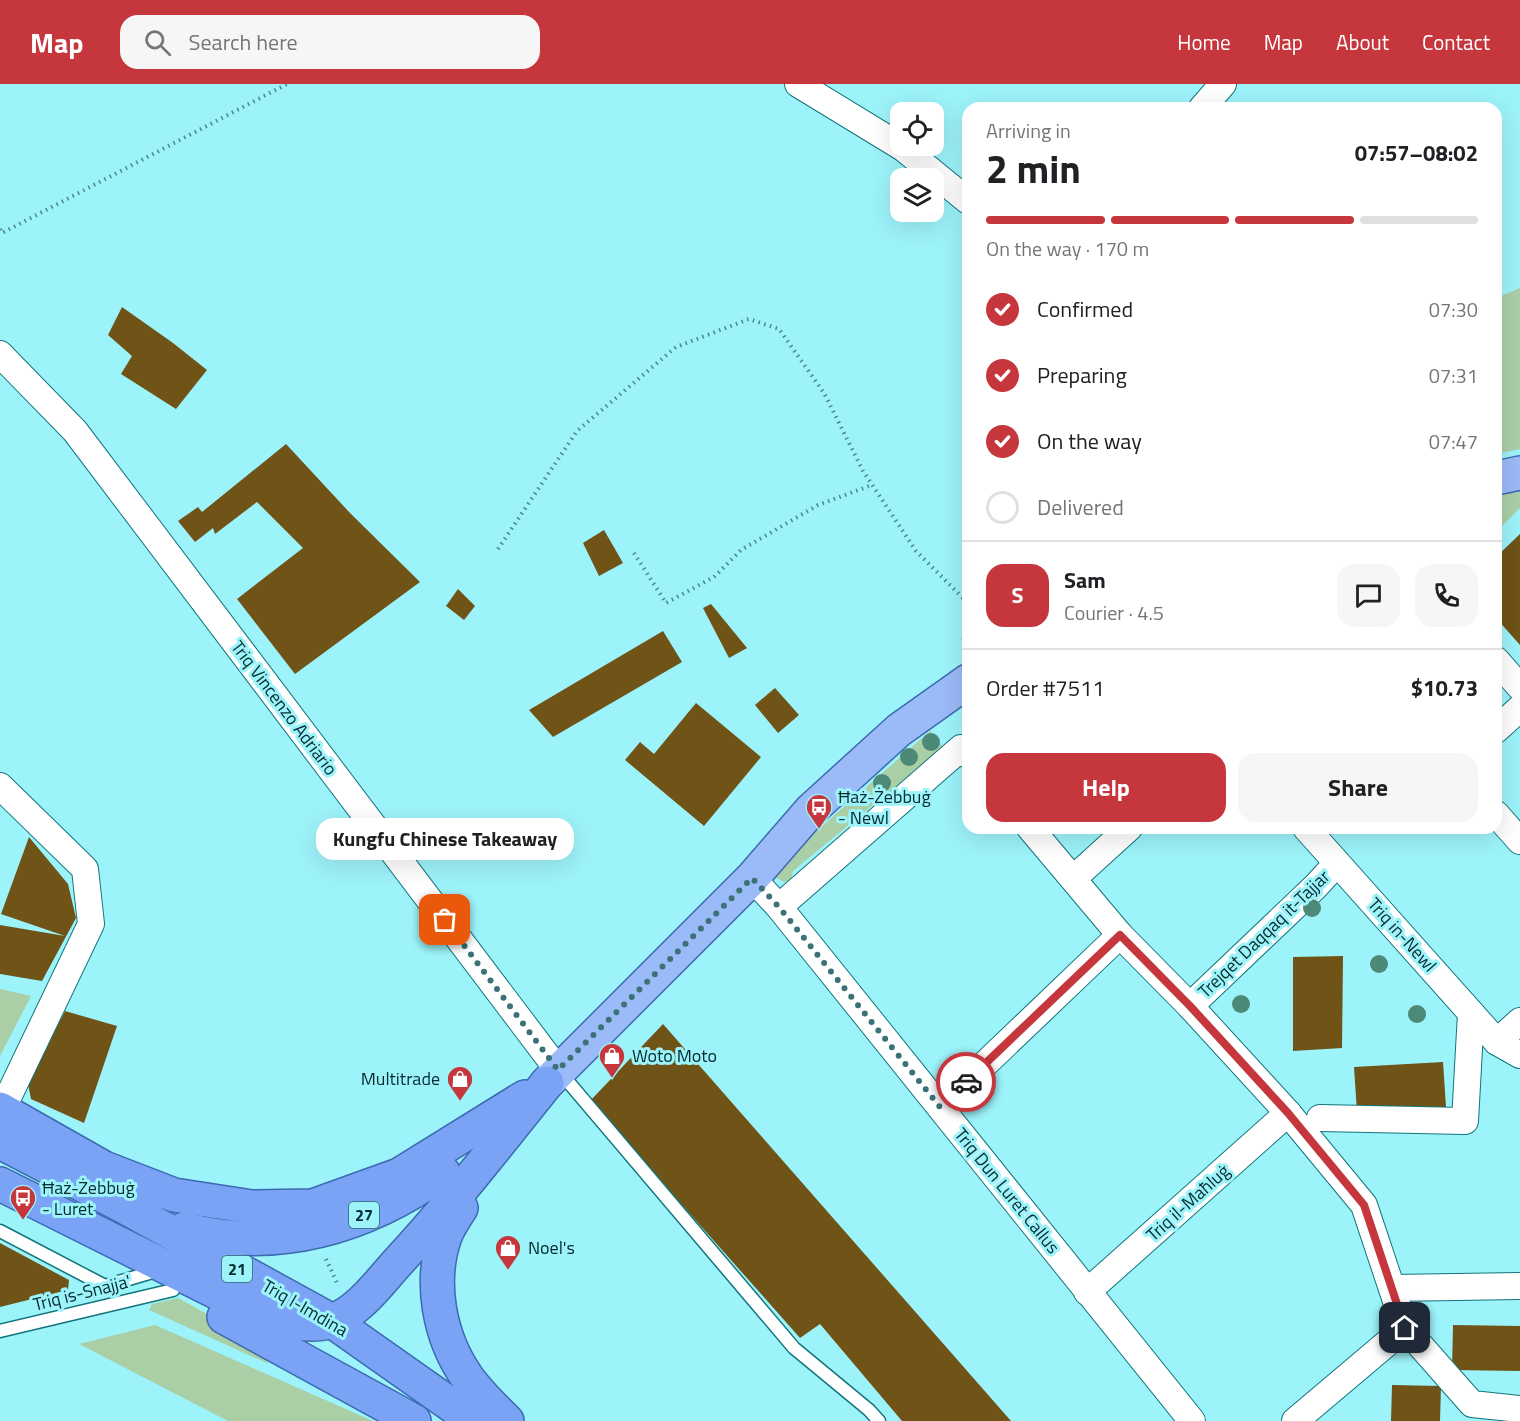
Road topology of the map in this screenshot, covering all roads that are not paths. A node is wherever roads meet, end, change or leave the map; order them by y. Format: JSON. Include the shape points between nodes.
{"nodes":[{"id":1,"x":798,"y":84,"type":"edge"},
{"id":2,"x":1223,"y":84,"type":"edge"},
{"id":3,"x":1207,"y":102,"type":"edge"},
{"id":4,"x":962,"y":196,"type":"edge"},
{"id":5,"x":0,"y":354,"type":"edge"},
{"id":6,"x":1520,"y":473,"type":"edge"},
{"id":7,"x":1502,"y":477,"type":"edge"},
{"id":8,"x":1502,"y":667,"type":"edge"},
{"id":9,"x":962,"y":685,"type":"edge"},
{"id":10,"x":1520,"y":687,"type":"edge"},
{"id":11,"x":1520,"y":708,"type":"edge"},
{"id":12,"x":1502,"y":724,"type":"edge"},
{"id":13,"x":962,"y":754,"type":"edge"},
{"id":14,"x":0,"y":786,"type":"edge"},
{"id":15,"x":1502,"y":821,"type":"edge"},
{"id":16,"x":1035,"y":834,"type":"edge"},
{"id":17,"x":1122,"y":834,"type":"edge"},
{"id":18,"x":1311,"y":834,"type":"edge"},
{"id":19,"x":1520,"y":841,"type":"edge"},
{"id":20,"x":1337,"y":863,"type":"junction"},
{"id":21,"x":752,"y":878,"type":"junction"},
{"id":22,"x":1074,"y":878,"type":"junction"},
{"id":23,"x":779,"y":907,"type":"junction"},
{"id":24,"x":1120,"y":935,"type":"junction"},
{"id":25,"x":1190,"y":1006,"type":"junction"},
{"id":26,"x":1471,"y":1013,"type":"junction"},
{"id":27,"x":1520,"y":1021,"type":"edge"},
{"id":28,"x":1497,"y":1042,"type":"junction"},
{"id":29,"x":1520,"y":1055,"type":"edge"},
{"id":30,"x":553,"y":1077,"type":"junction"},
{"id":31,"x":940,"y":1107,"type":"junction"},
{"id":32,"x":1,"y":1109,"type":"edge"},
{"id":33,"x":1288,"y":1113,"type":"junction"},
{"id":34,"x":1320,"y":1118,"type":"dead end"},
{"id":35,"x":0,"y":1142,"type":"edge"},
{"id":36,"x":0,"y":1185,"type":"edge"},
{"id":37,"x":142,"y":1217,"type":"junction"},
{"id":38,"x":0,"y":1231,"type":"edge"},
{"id":39,"x":161,"y":1282,"type":"junction"},
{"id":40,"x":1520,"y":1286,"type":"edge"},
{"id":41,"x":1392,"y":1288,"type":"junction"},
{"id":42,"x":1087,"y":1292,"type":"junction"},
{"id":43,"x":337,"y":1318,"type":"junction"},
{"id":44,"x":1405,"y":1328,"type":"junction"},
{"id":45,"x":0,"y":1331,"type":"edge"},
{"id":46,"x":1520,"y":1409,"type":"edge"},
{"id":47,"x":414,"y":1421,"type":"edge"},
{"id":48,"x":474,"y":1421,"type":"edge"},
{"id":49,"x":507,"y":1421,"type":"edge"},
{"id":50,"x":879,"y":1421,"type":"edge"},
{"id":51,"x":1192,"y":1421,"type":"edge"},
{"id":52,"x":1294,"y":1421,"type":"edge"}],
"edges":[{"from":1,"to":4,"type":"street","via":[[903,148]]},
{"from":2,"to":3,"type":"street"},
{"from":5,"to":30,"type":"street","name":"Triq Vincenzo Adriario","via":[[75,431]]},
{"from":6,"to":7,"type":"main road"},
{"from":8,"to":10,"type":"street"},
{"from":9,"to":21,"type":"main road","number":"27","via":[[899,730],[811,810]]},
{"from":11,"to":12,"type":"street"},
{"from":13,"to":23,"type":"street"},
{"from":14,"to":32,"type":"street","via":[[85,869],[91,924]]},
{"from":15,"to":19,"type":"street"},
{"from":16,"to":22,"type":"street"},
{"from":17,"to":22,"type":"street"},
{"from":18,"to":20,"type":"street","name":"Triq in-Newl"},
{"from":20,"to":25,"type":"street","name":"Trejqet Daqqaq it-Tajjar"},
{"from":20,"to":26,"type":"street","name":"Triq in-Newl"},
{"from":21,"to":23,"type":"street","name":"Triq Dun Luret Callus"},
{"from":21,"to":30,"type":"main road","number":"27"},
{"from":22,"to":24,"type":"street"},
{"from":23,"to":31,"type":"street","name":"Triq Dun Luret Callus"},
{"from":24,"to":25,"type":"street"},
{"from":24,"to":31,"type":"street"},
{"from":25,"to":33,"type":"street"},
{"from":26,"to":28,"type":"street","name":"Triq in-Newl"},
{"from":26,"to":34,"type":"street","via":[[1465,1121]]},
{"from":27,"to":28,"type":"street"},
{"from":28,"to":29,"type":"street","name":"Triq in-Newl"},
{"from":30,"to":32,"type":"highway","via":[[399,1175],[313,1206],[252,1207],[174,1195],[104,1168]]},
{"from":30,"to":37,"type":"highway","number":"27","via":[[425,1185],[404,1198],[316,1233],[236,1239]]},
{"from":30,"to":43,"type":"highway","number":"27","via":[[413,1246],[363,1300]]},
{"from":30,"to":49,"type":"highway","via":[[452,1222],[440,1261],[438,1291],[450,1345],[467,1378]]},
{"from":30,"to":50,"type":"lane","via":[[794,1348]]},
{"from":31,"to":42,"type":"street","name":"Triq Dun Luret Callus"},
{"from":33,"to":41,"type":"street","via":[[1364,1205]]},
{"from":33,"to":42,"type":"street","name":"Triq il-Maħluġ"},
{"from":35,"to":37,"type":"highway","name":"Triq l-Imdina","number":"21"},
{"from":36,"to":39,"type":"highway"},
{"from":36,"to":43,"type":"highway","via":[[256,1312],[302,1323]]},
{"from":37,"to":43,"type":"highway","name":"Triq l-Imdina","number":"21"},
{"from":38,"to":39,"type":"lane","via":[[105,1286]]},
{"from":39,"to":45,"type":"lane","name":"Triq is-Snajja'"},
{"from":39,"to":47,"type":"highway"},
{"from":40,"to":41,"type":"street"},
{"from":41,"to":44,"type":"street"},
{"from":42,"to":51,"type":"street","name":"Triq Dun Luret Callus"},
{"from":43,"to":48,"type":"highway","name":"Triq l-Imdina","number":"21"},
{"from":44,"to":46,"type":"street","via":[[1472,1404]]},
{"from":44,"to":52,"type":"street"}]}
